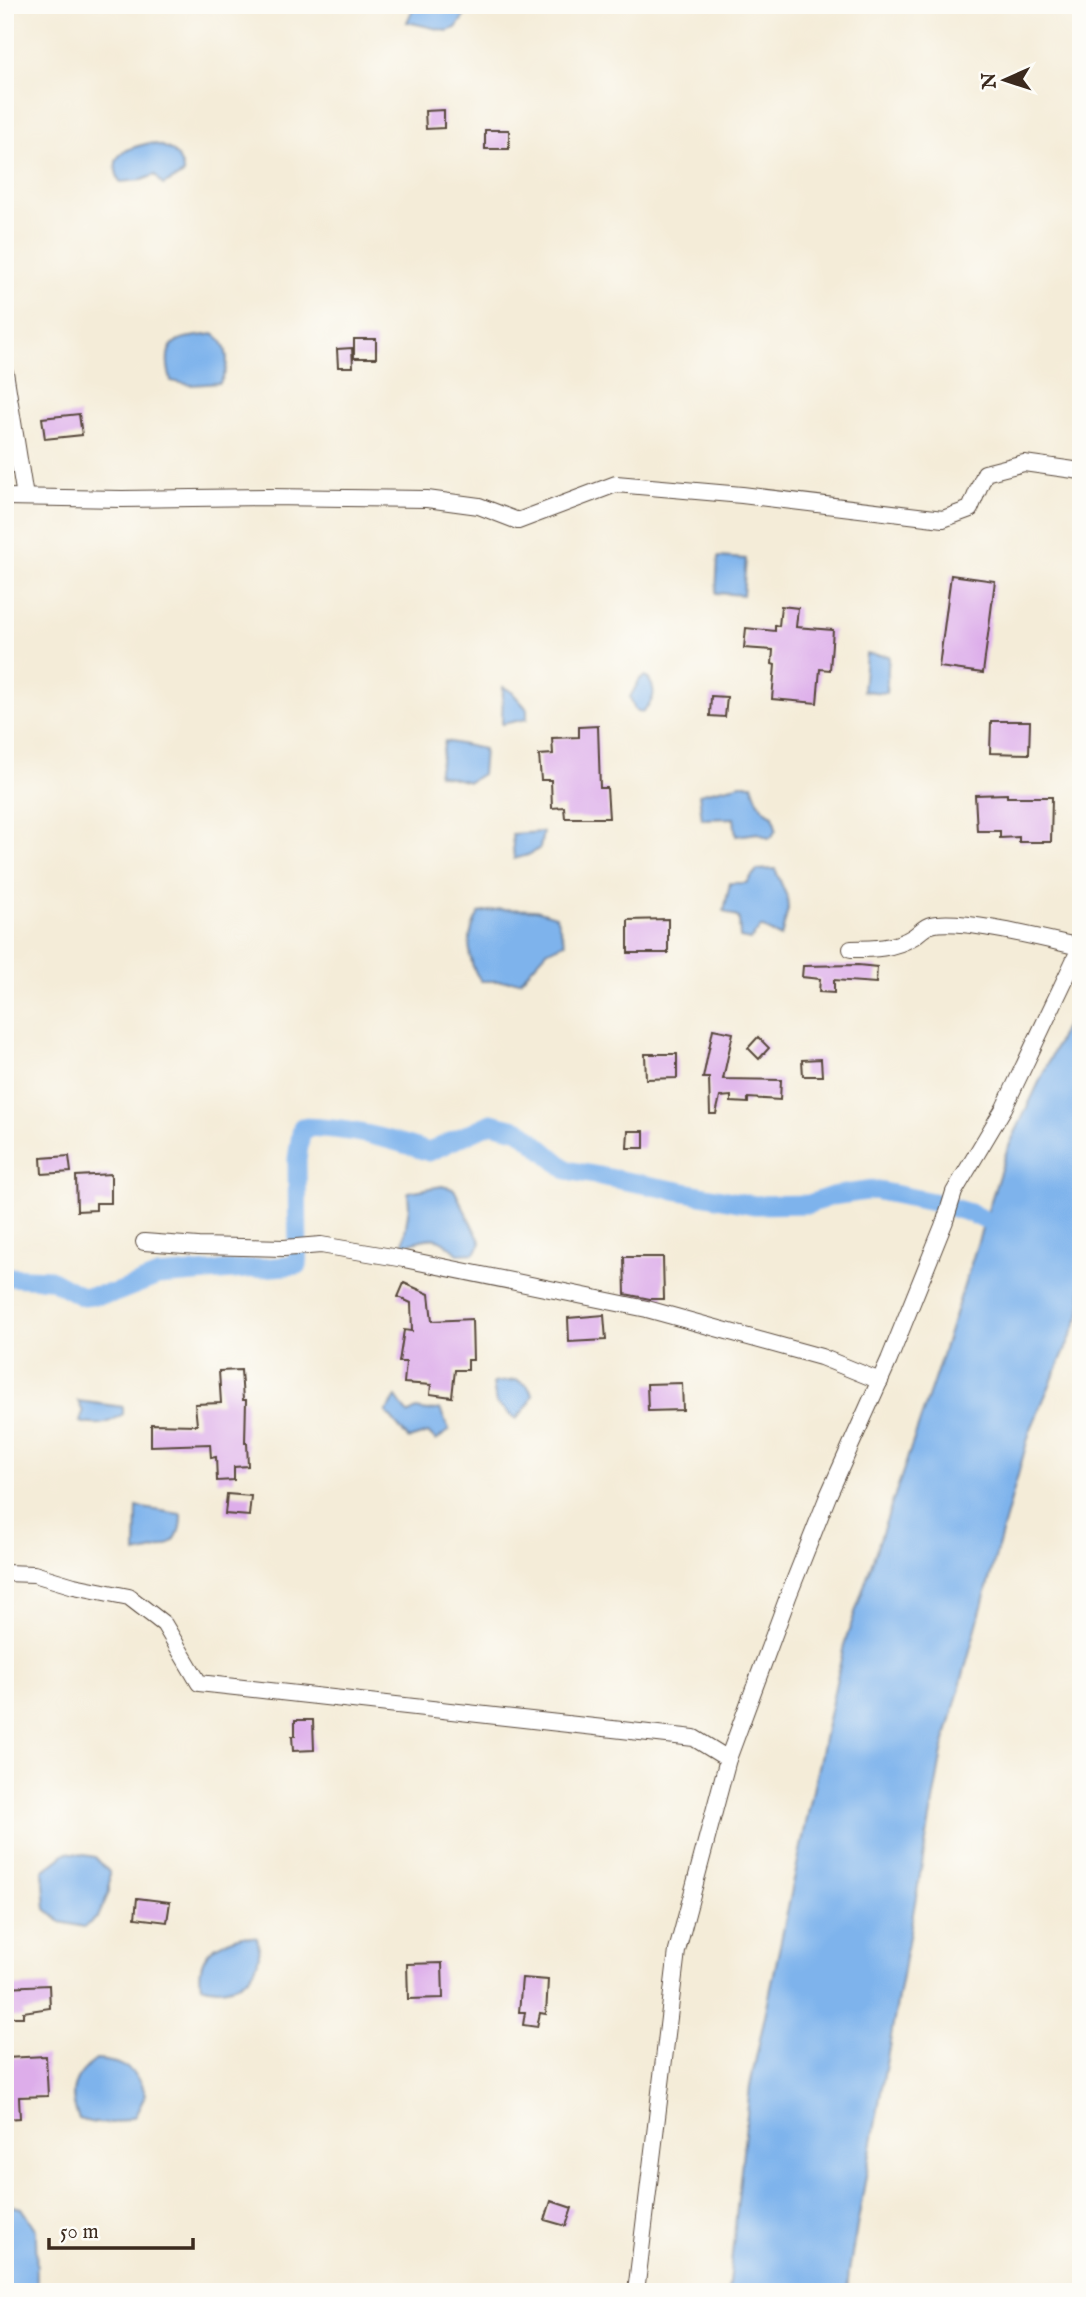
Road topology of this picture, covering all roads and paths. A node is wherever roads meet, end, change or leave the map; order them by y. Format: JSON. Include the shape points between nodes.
{"nodes":[{"id":1,"x":5,"y":372,"type":"edge"},
{"id":2,"x":1081,"y":471,"type":"edge"},
{"id":3,"x":5,"y":496,"type":"edge"},
{"id":4,"x":25,"y":497,"type":"junction"},
{"id":5,"x":1081,"y":946,"type":"edge"},
{"id":6,"x":851,"y":948,"type":"dead end"},
{"id":7,"x":144,"y":1242,"type":"dead end"},
{"id":8,"x":880,"y":1381,"type":"junction"},
{"id":9,"x":5,"y":1573,"type":"edge"},
{"id":10,"x":728,"y":1759,"type":"junction"},
{"id":11,"x":636,"y":2292,"type":"edge"}],
"edges":[{"from":1,"to":4,"type":"street"},
{"from":2,"to":4,"type":"street","via":[[1024,463],[985,473],[970,509],[943,519],[616,484],[518,521],[479,506],[427,499]]},
{"from":3,"to":4,"type":"street"},
{"from":5,"to":6,"type":"street","via":[[950,923],[929,925],[896,946]]},
{"from":5,"to":8,"type":"street","via":[[1004,1108],[954,1192]]},
{"from":7,"to":8,"type":"street","via":[[284,1248],[321,1245],[404,1259],[647,1309],[821,1357]]},
{"from":8,"to":10,"type":"street","via":[[804,1557]]},
{"from":9,"to":10,"type":"street","via":[[34,1574],[129,1597],[164,1624],[199,1683],[694,1738]]},
{"from":10,"to":11,"type":"street","via":[[677,1951]]}]}
